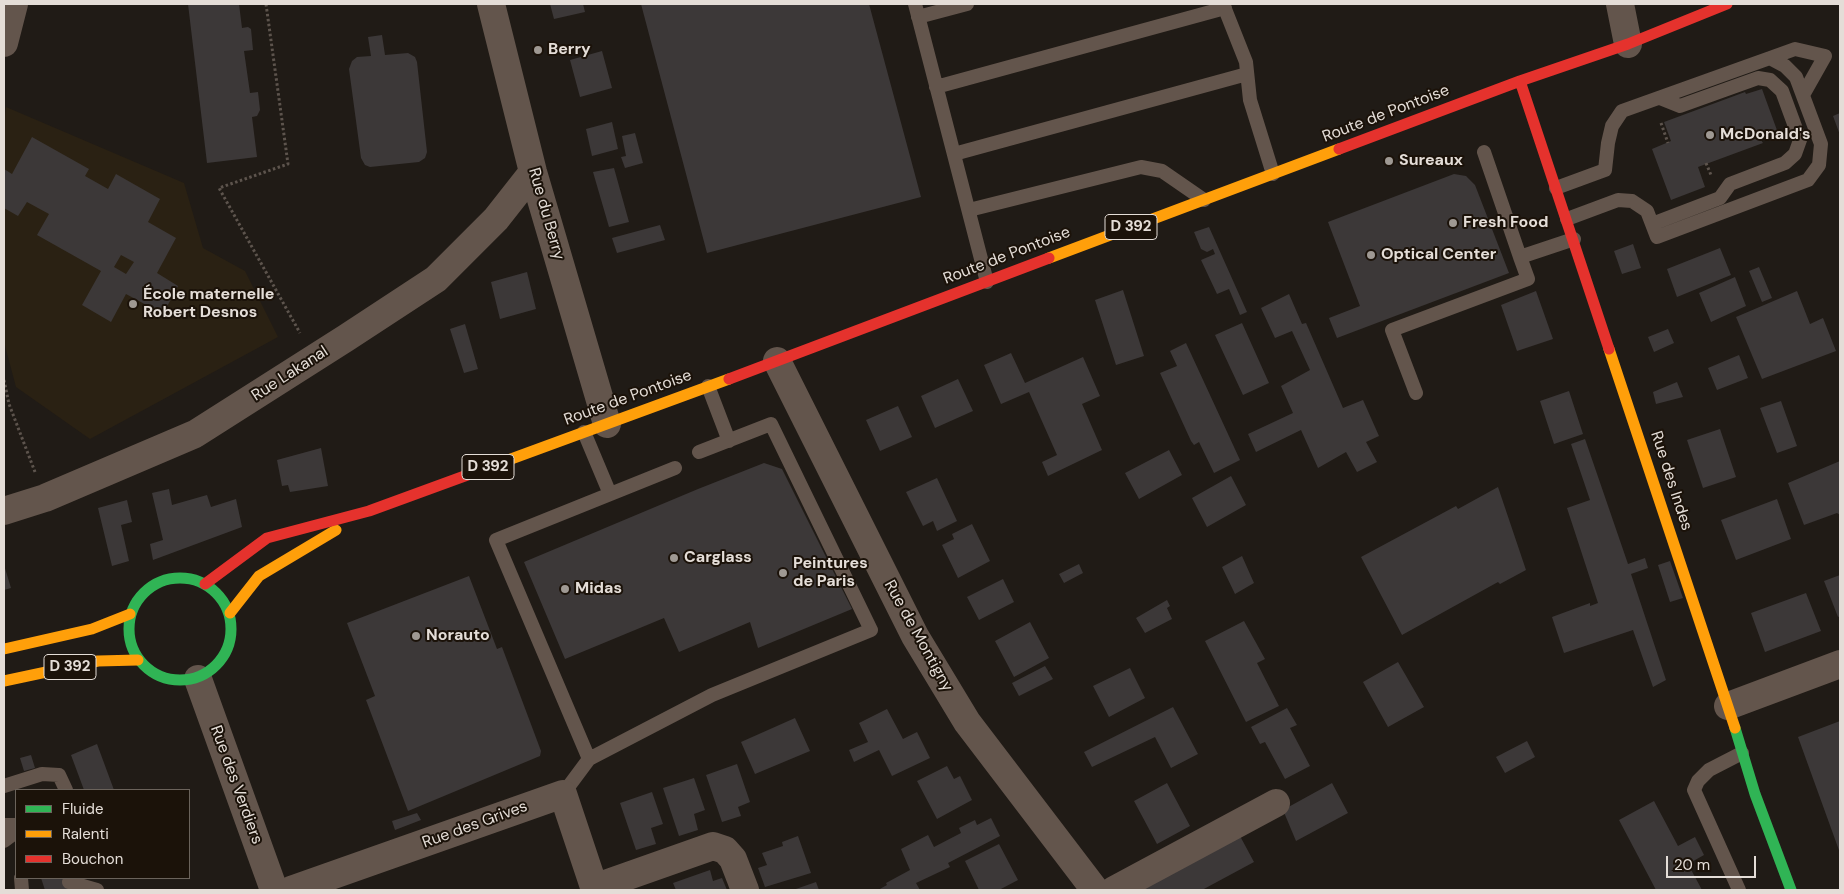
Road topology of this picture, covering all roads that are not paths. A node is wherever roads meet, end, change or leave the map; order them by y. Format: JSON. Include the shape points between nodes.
{"nodes":[{"id":1,"x":14,"y":4,"type":"edge"},
{"id":2,"x":491,"y":4,"type":"edge"},
{"id":3,"x":967,"y":4,"type":"edge"},
{"id":4,"x":1620,"y":4,"type":"edge"},
{"id":5,"x":1733,"y":5,"type":"edge"},
{"id":6,"x":1224,"y":6,"type":"edge"},
{"id":7,"x":916,"y":10,"type":"edge"},
{"id":8,"x":4,"y":43,"type":"edge"},
{"id":9,"x":1628,"y":44,"type":"junction"},
{"id":10,"x":1770,"y":58,"type":"junction"},
{"id":11,"x":1247,"y":74,"type":"junction"},
{"id":12,"x":1520,"y":81,"type":"junction"},
{"id":13,"x":936,"y":87,"type":"junction"},
{"id":14,"x":1803,"y":95,"type":"junction"},
{"id":15,"x":1660,"y":98,"type":"junction"},
{"id":16,"x":1484,"y":152,"type":"dead end"},
{"id":17,"x":954,"y":154,"type":"junction"},
{"id":18,"x":533,"y":172,"type":"junction"},
{"id":19,"x":1273,"y":174,"type":"junction"},
{"id":20,"x":1556,"y":188,"type":"junction"},
{"id":21,"x":1204,"y":200,"type":"junction"},
{"id":22,"x":969,"y":210,"type":"junction"},
{"id":23,"x":1567,"y":219,"type":"junction"},
{"id":24,"x":1652,"y":224,"type":"junction"},
{"id":25,"x":1574,"y":239,"type":"junction"},
{"id":26,"x":1520,"y":257,"type":"junction"},
{"id":27,"x":987,"y":282,"type":"junction"},
{"id":28,"x":777,"y":361,"type":"junction"},
{"id":29,"x":708,"y":386,"type":"junction"},
{"id":30,"x":1416,"y":393,"type":"dead end"},
{"id":31,"x":595,"y":428,"type":"junction"},
{"id":32,"x":729,"y":440,"type":"junction"},
{"id":33,"x":699,"y":452,"type":"dead end"},
{"id":34,"x":675,"y":468,"type":"dead end"},
{"id":35,"x":610,"y":494,"type":"junction"},
{"id":36,"x":4,"y":511,"type":"edge"},
{"id":37,"x":370,"y":511,"type":"junction"},
{"id":38,"x":205,"y":584,"type":"junction"},
{"id":39,"x":230,"y":613,"type":"junction"},
{"id":40,"x":130,"y":614,"type":"junction"},
{"id":41,"x":4,"y":649,"type":"edge"},
{"id":42,"x":138,"y":660,"type":"junction"},
{"id":43,"x":1840,"y":664,"type":"edge"},
{"id":44,"x":198,"y":679,"type":"junction"},
{"id":45,"x":4,"y":681,"type":"edge"},
{"id":46,"x":1728,"y":706,"type":"junction"},
{"id":47,"x":1742,"y":753,"type":"junction"},
{"id":48,"x":589,"y":759,"type":"junction"},
{"id":49,"x":4,"y":785,"type":"edge"},
{"id":50,"x":66,"y":789,"type":"edge"},
{"id":51,"x":563,"y":794,"type":"junction"},
{"id":52,"x":1276,"y":803,"type":"dead end"},
{"id":53,"x":15,"y":833,"type":"edge"},
{"id":54,"x":4,"y":841,"type":"edge"},
{"id":55,"x":69,"y":882,"type":"dead end"},
{"id":56,"x":595,"y":889,"type":"edge"},
{"id":57,"x":99,"y":890,"type":"edge"},
{"id":58,"x":274,"y":890,"type":"edge"},
{"id":59,"x":292,"y":890,"type":"edge"},
{"id":60,"x":745,"y":890,"type":"edge"},
{"id":61,"x":1094,"y":890,"type":"edge"},
{"id":62,"x":1114,"y":890,"type":"edge"},
{"id":63,"x":1739,"y":890,"type":"edge"},
{"id":64,"x":1791,"y":890,"type":"edge"}],
"edges":[{"from":1,"to":8,"type":"street"},
{"from":2,"to":18,"type":"street","name":"Rue du Berry"},
{"from":3,"to":7,"type":"lane"},
{"from":4,"to":9,"type":"street"},
{"from":5,"to":9,"type":"main road","name":"Route de Pontoise","number":"D 392"},
{"from":6,"to":11,"type":"lane","via":[[1246,62]]},
{"from":6,"to":13,"type":"lane"},
{"from":7,"to":13,"type":"lane"},
{"from":9,"to":12,"type":"main road","name":"Route de Pontoise","number":"D 392"},
{"from":10,"to":14,"type":"lane","via":[[1796,77]]},
{"from":10,"to":14,"type":"lane","via":[[1795,49],[1825,56]]},
{"from":10,"to":15,"type":"lane"},
{"from":11,"to":17,"type":"lane"},
{"from":11,"to":19,"type":"lane","via":[[1250,100]]},
{"from":12,"to":19,"type":"main road","name":"Route de Pontoise","number":"D 392"},
{"from":12,"to":20,"type":"main road","name":"Rue des Indes"},
{"from":13,"to":17,"type":"lane"},
{"from":14,"to":24,"type":"lane","via":[[1821,144],[1819,165],[1808,180],[1657,237]]},
{"from":15,"to":20,"type":"lane","via":[[1622,111],[1612,126],[1605,170]]},
{"from":15,"to":24,"type":"lane","via":[[1680,106],[1758,78],[1770,80],[1782,91],[1800,140],[1795,154],[1785,163],[1730,184],[1720,198]]},
{"from":16,"to":26,"type":"lane"},
{"from":17,"to":22,"type":"lane"},
{"from":18,"to":31,"type":"street","name":"Rue du Berry"},
{"from":18,"to":36,"type":"street","name":"Rue Lakanal","via":[[496,219],[436,279],[314,358],[195,434],[45,498]]},
{"from":19,"to":21,"type":"main road","name":"Route de Pontoise","number":"D 392"},
{"from":20,"to":23,"type":"main road","name":"Rue des Indes"},
{"from":21,"to":22,"type":"lane","via":[[1162,172],[1141,167]]},
{"from":21,"to":27,"type":"main road","name":"Route de Pontoise","number":"D 392"},
{"from":22,"to":27,"type":"lane"},
{"from":23,"to":24,"type":"lane","via":[[1618,200],[1632,201],[1647,210]]},
{"from":23,"to":25,"type":"main road","name":"Rue des Indes"},
{"from":25,"to":26,"type":"lane"},
{"from":25,"to":46,"type":"main road","name":"Rue des Indes"},
{"from":26,"to":30,"type":"lane","via":[[1528,279],[1392,330]]},
{"from":27,"to":28,"type":"main road","name":"Route de Pontoise","number":"D 392"},
{"from":28,"to":29,"type":"main road","name":"Route de Pontoise","number":"D 392"},
{"from":28,"to":61,"type":"street","name":"Rue de Montigny","via":[[915,636],[962,715]]},
{"from":29,"to":31,"type":"main road","name":"Route de Pontoise","number":"D 392"},
{"from":29,"to":32,"type":"lane"},
{"from":31,"to":35,"type":"lane"},
{"from":31,"to":37,"type":"main road","name":"Route de Pontoise","number":"D 392"},
{"from":32,"to":33,"type":"lane"},
{"from":32,"to":48,"type":"lane","via":[[770,424],[871,630],[712,695]]},
{"from":34,"to":35,"type":"lane"},
{"from":35,"to":48,"type":"lane","via":[[496,540]]},
{"from":37,"to":38,"type":"main road","name":"Route de Pontoise","number":"D 392","via":[[267,538]]},
{"from":37,"to":39,"type":"main road","name":"Route de Pontoise","number":"D 392","via":[[258,576]]},
{"from":38,"to":39,"type":"main road","via":[[220,596]]},
{"from":38,"to":40,"type":"main road","via":[[183,577],[160,581],[142,594]]},
{"from":39,"to":44,"type":"main road","via":[[232,633],[227,652],[215,668]]},
{"from":40,"to":41,"type":"main road","number":"D 392","via":[[92,630]]},
{"from":40,"to":42,"type":"main road","via":[[129,638]]},
{"from":42,"to":44,"type":"main road","via":[[154,675],[176,682]]},
{"from":42,"to":45,"type":"main road","number":"D 392","via":[[98,661]]},
{"from":43,"to":46,"type":"street"},
{"from":44,"to":58,"type":"street","name":"Rue des Verdiers"},
{"from":46,"to":47,"type":"main road","name":"Rue des Indes"},
{"from":47,"to":63,"type":"lane","via":[[1709,770],[1694,790]]},
{"from":47,"to":64,"type":"main road","name":"Rue des Indes"},
{"from":48,"to":51,"type":"lane"},
{"from":49,"to":50,"type":"lane","via":[[42,774],[59,775]]},
{"from":51,"to":56,"type":"street"},
{"from":51,"to":59,"type":"street","name":"Rue des Grives"},
{"from":52,"to":62,"type":"street"},
{"from":53,"to":54,"type":"lane"},
{"from":55,"to":57,"type":"lane"},
{"from":56,"to":60,"type":"street","via":[[713,846],[725,850],[734,859]]}]}
